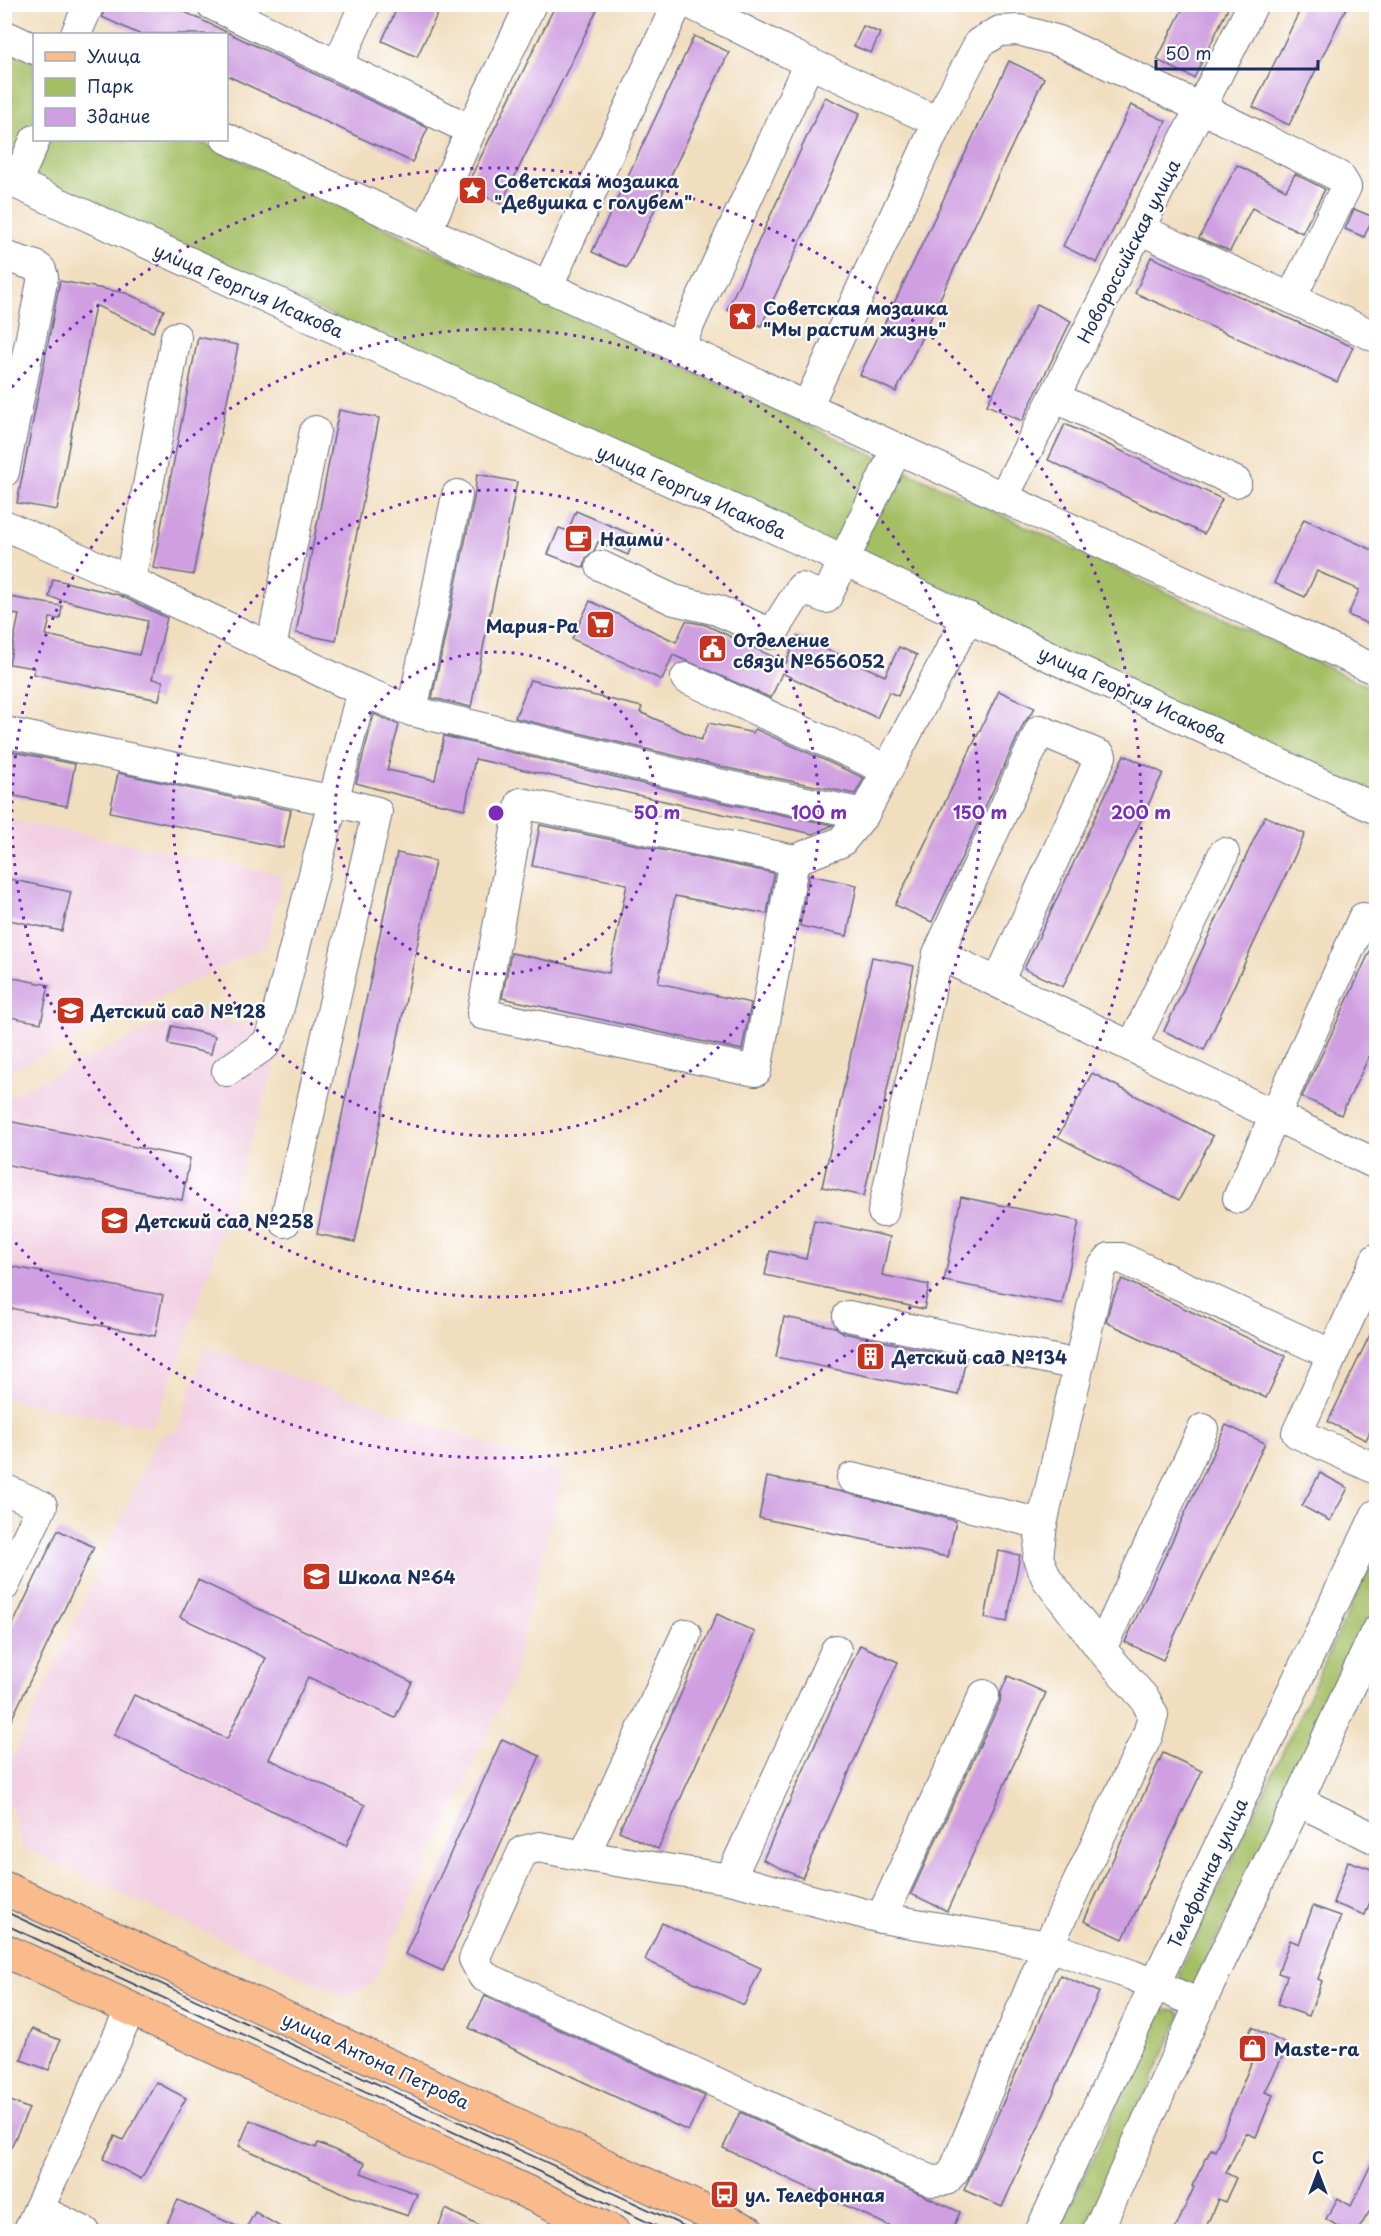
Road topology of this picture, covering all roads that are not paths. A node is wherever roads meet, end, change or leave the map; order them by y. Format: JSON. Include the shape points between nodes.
{"nodes":[{"id":1,"x":90,"y":4,"type":"edge"},
{"id":2,"x":211,"y":4,"type":"edge"},
{"id":3,"x":365,"y":4,"type":"edge"},
{"id":4,"x":531,"y":4,"type":"edge"},
{"id":5,"x":677,"y":4,"type":"edge"},
{"id":6,"x":691,"y":4,"type":"edge"},
{"id":7,"x":1253,"y":4,"type":"edge"},
{"id":8,"x":76,"y":33,"type":"edge"},
{"id":9,"x":4,"y":35,"type":"edge"},
{"id":10,"x":33,"y":49,"type":"edge"},
{"id":11,"x":809,"y":63,"type":"junction"},
{"id":12,"x":338,"y":64,"type":"junction"},
{"id":13,"x":1201,"y":108,"type":"junction"},
{"id":14,"x":938,"y":122,"type":"junction"},
{"id":15,"x":471,"y":130,"type":"junction"},
{"id":16,"x":228,"y":139,"type":"edge"},
{"id":17,"x":34,"y":141,"type":"edge"},
{"id":18,"x":10,"y":181,"type":"edge"},
{"id":19,"x":1139,"y":229,"type":"junction"},
{"id":20,"x":427,"y":230,"type":"junction"},
{"id":21,"x":4,"y":256,"type":"edge"},
{"id":22,"x":547,"y":288,"type":"junction"},
{"id":23,"x":1292,"y":298,"type":"junction"},
{"id":24,"x":176,"y":337,"type":"dead end"},
{"id":25,"x":1376,"y":337,"type":"edge"},
{"id":26,"x":678,"y":349,"type":"junction"},
{"id":27,"x":1054,"y":397,"type":"junction"},
{"id":28,"x":807,"y":407,"type":"junction"},
{"id":29,"x":315,"y":431,"type":"dead end"},
{"id":30,"x":897,"y":448,"type":"junction"},
{"id":31,"x":4,"y":472,"type":"edge"},
{"id":32,"x":1236,"y":482,"type":"dead end"},
{"id":33,"x":457,"y":495,"type":"dead end"},
{"id":34,"x":1003,"y":498,"type":"junction"},
{"id":35,"x":4,"y":525,"type":"edge"},
{"id":36,"x":844,"y":560,"type":"junction"},
{"id":37,"x":601,"y":566,"type":"dead end"},
{"id":38,"x":130,"y":581,"type":"junction"},
{"id":39,"x":968,"y":617,"type":"junction"},
{"id":40,"x":271,"y":648,"type":"junction"},
{"id":41,"x":1377,"y":670,"type":"edge"},
{"id":42,"x":686,"y":678,"type":"dead end"},
{"id":43,"x":362,"y":691,"type":"junction"},
{"id":44,"x":412,"y":711,"type":"junction"},
{"id":45,"x":4,"y":732,"type":"edge"},
{"id":46,"x":886,"y":769,"type":"junction"},
{"id":47,"x":334,"y":801,"type":"junction"},
{"id":48,"x":1377,"y":809,"type":"edge"},
{"id":49,"x":864,"y":814,"type":"junction"},
{"id":50,"x":1224,"y":853,"type":"dead end"},
{"id":51,"x":794,"y":860,"type":"junction"},
{"id":52,"x":1363,"y":918,"type":"dead end"},
{"id":53,"x":938,"y":954,"type":"junction"},
{"id":54,"x":998,"y":982,"type":"junction"},
{"id":55,"x":1132,"y":1047,"type":"junction"},
{"id":56,"x":227,"y":1071,"type":"dead end"},
{"id":57,"x":1275,"y":1115,"type":"junction"},
{"id":58,"x":1377,"y":1164,"type":"edge"},
{"id":59,"x":1238,"y":1198,"type":"dead end"},
{"id":60,"x":883,"y":1212,"type":"dead end"},
{"id":61,"x":285,"y":1222,"type":"dead end"},
{"id":62,"x":1377,"y":1259,"type":"edge"},
{"id":63,"x":848,"y":1316,"type":"dead end"},
{"id":64,"x":1333,"y":1355,"type":"junction"},
{"id":65,"x":1078,"y":1365,"type":"junction"},
{"id":66,"x":1203,"y":1429,"type":"dead end"},
{"id":67,"x":1377,"y":1469,"type":"edge"},
{"id":68,"x":852,"y":1478,"type":"dead end"},
{"id":69,"x":4,"y":1489,"type":"edge"},
{"id":70,"x":1377,"y":1515,"type":"edge"},
{"id":71,"x":1042,"y":1524,"type":"junction"},
{"id":72,"x":4,"y":1586,"type":"edge"},
{"id":73,"x":1377,"y":1631,"type":"edge"},
{"id":74,"x":686,"y":1634,"type":"dead end"},
{"id":75,"x":1101,"y":1649,"type":"junction"},
{"id":76,"x":836,"y":1650,"type":"dead end"},
{"id":77,"x":984,"y":1695,"type":"dead end"},
{"id":78,"x":1298,"y":1801,"type":"junction"},
{"id":79,"x":1377,"y":1839,"type":"edge"},
{"id":80,"x":584,"y":1856,"type":"junction"},
{"id":81,"x":730,"y":1879,"type":"junction"},
{"id":82,"x":4,"y":1888,"type":"edge"},
{"id":83,"x":881,"y":1918,"type":"junction"},
{"id":84,"x":1048,"y":1946,"type":"junction"},
{"id":85,"x":4,"y":1950,"type":"edge"},
{"id":86,"x":1156,"y":1984,"type":"junction"},
{"id":87,"x":1200,"y":2004,"type":"junction"},
{"id":88,"x":131,"y":2008,"type":"junction"},
{"id":89,"x":34,"y":2221,"type":"edge"},
{"id":90,"x":85,"y":2232,"type":"edge"},
{"id":91,"x":613,"y":2232,"type":"edge"},
{"id":92,"x":749,"y":2232,"type":"edge"},
{"id":93,"x":1040,"y":2232,"type":"edge"},
{"id":94,"x":1097,"y":2232,"type":"edge"}],
"edges":[{"from":1,"to":8,"type":"street"},
{"from":2,"to":12,"type":"street"},
{"from":3,"to":12,"type":"street"},
{"from":4,"to":15,"type":"street"},
{"from":5,"to":22,"type":"street"},
{"from":6,"to":11,"type":"street"},
{"from":7,"to":13,"type":"street","name":"Новороссийская улица"},
{"from":9,"to":10,"type":"street"},
{"from":11,"to":14,"type":"street"},
{"from":11,"to":26,"type":"street"},
{"from":12,"to":15,"type":"street"},
{"from":13,"to":14,"type":"street","via":[[1059,41],[1019,30],[1000,31],[979,43]]},
{"from":13,"to":19,"type":"street","name":"Новороссийская улица"},
{"from":13,"to":23,"type":"street","via":[[1340,177],[1346,187]]},
{"from":14,"to":28,"type":"street"},
{"from":15,"to":20,"type":"street"},
{"from":16,"to":20,"type":"street"},
{"from":17,"to":18,"type":"street"},
{"from":18,"to":36,"type":"street","name":"улица Георгия Исакова"},
{"from":19,"to":23,"type":"street"},
{"from":19,"to":27,"type":"street","name":"Новороссийская улица"},
{"from":20,"to":22,"type":"street"},
{"from":21,"to":31,"type":"street","via":[[36,266],[42,277]]},
{"from":22,"to":26,"type":"street"},
{"from":23,"to":25,"type":"street"},
{"from":24,"to":38,"type":"street"},
{"from":26,"to":28,"type":"street"},
{"from":27,"to":32,"type":"street"},
{"from":27,"to":34,"type":"street","name":"Новороссийская улица"},
{"from":28,"to":30,"type":"street"},
{"from":29,"to":40,"type":"street"},
{"from":30,"to":34,"type":"street"},
{"from":30,"to":36,"type":"street"},
{"from":33,"to":44,"type":"street"},
{"from":34,"to":41,"type":"street"},
{"from":35,"to":38,"type":"street"},
{"from":36,"to":37,"type":"street","via":[[826,598],[801,588],[772,634],[717,610],[674,600]]},
{"from":36,"to":39,"type":"street","name":"улица Георгия Исакова"},
{"from":38,"to":40,"type":"street"},
{"from":39,"to":46,"type":"street"},
{"from":39,"to":48,"type":"street","name":"улица Георгия Исакова"},
{"from":40,"to":43,"type":"street"},
{"from":42,"to":46,"type":"street"},
{"from":43,"to":44,"type":"street"},
{"from":43,"to":47,"type":"street"},
{"from":44,"to":49,"type":"street","via":[[723,785]]},
{"from":45,"to":47,"type":"street"},
{"from":46,"to":49,"type":"street"},
{"from":47,"to":56,"type":"street","via":[[272,1034],[265,1045]]},
{"from":47,"to":61,"type":"street","via":[[377,812]]},
{"from":49,"to":51,"type":"street","via":[[841,842]]},
{"from":50,"to":55,"type":"street"},
{"from":51,"to":51,"type":"street","via":[[756,1071],[482,1014],[521,803]]},
{"from":52,"to":57,"type":"street"},
{"from":53,"to":54,"type":"street"},
{"from":53,"to":54,"type":"street","via":[[1040,730],[1101,756]]},
{"from":53,"to":60,"type":"street"},
{"from":54,"to":55,"type":"street"},
{"from":55,"to":57,"type":"street"},
{"from":57,"to":58,"type":"street"},
{"from":57,"to":59,"type":"street"},
{"from":62,"to":64,"type":"street"},
{"from":63,"to":65,"type":"street"},
{"from":64,"to":65,"type":"street","via":[[1121,1258],[1110,1258],[1101,1269]]},
{"from":64,"to":67,"type":"street","via":[[1297,1433]]},
{"from":65,"to":71,"type":"street"},
{"from":66,"to":75,"type":"street"},
{"from":68,"to":71,"type":"street"},
{"from":69,"to":72,"type":"street","via":[[42,1506]]},
{"from":70,"to":86,"type":"street","name":"Телефонная улица"},
{"from":71,"to":75,"type":"street","via":[[1038,1558],[1047,1579]]},
{"from":73,"to":78,"type":"street"},
{"from":74,"to":80,"type":"street"},
{"from":75,"to":84,"type":"street","via":[[1145,1699],[1153,1715],[1148,1734]]},
{"from":76,"to":81,"type":"street"},
{"from":77,"to":83,"type":"street"},
{"from":78,"to":79,"type":"street"},
{"from":78,"to":87,"type":"street"},
{"from":80,"to":81,"type":"street"},
{"from":80,"to":84,"type":"street","via":[[539,1847],[523,1851],[474,1959],[483,1976],[932,2181],[946,2180],[954,2171]]},
{"from":81,"to":83,"type":"street"},
{"from":82,"to":92,"type":"main road","name":"улица Антона Петрова"},
{"from":83,"to":84,"type":"street"},
{"from":84,"to":86,"type":"street"},
{"from":85,"to":88,"type":"main road"},
{"from":86,"to":87,"type":"street"},
{"from":86,"to":93,"type":"street","name":"Телефонная улица"},
{"from":87,"to":94,"type":"street"},
{"from":88,"to":89,"type":"street"},
{"from":88,"to":91,"type":"main road"},
{"from":89,"to":90,"type":"street"}]}
